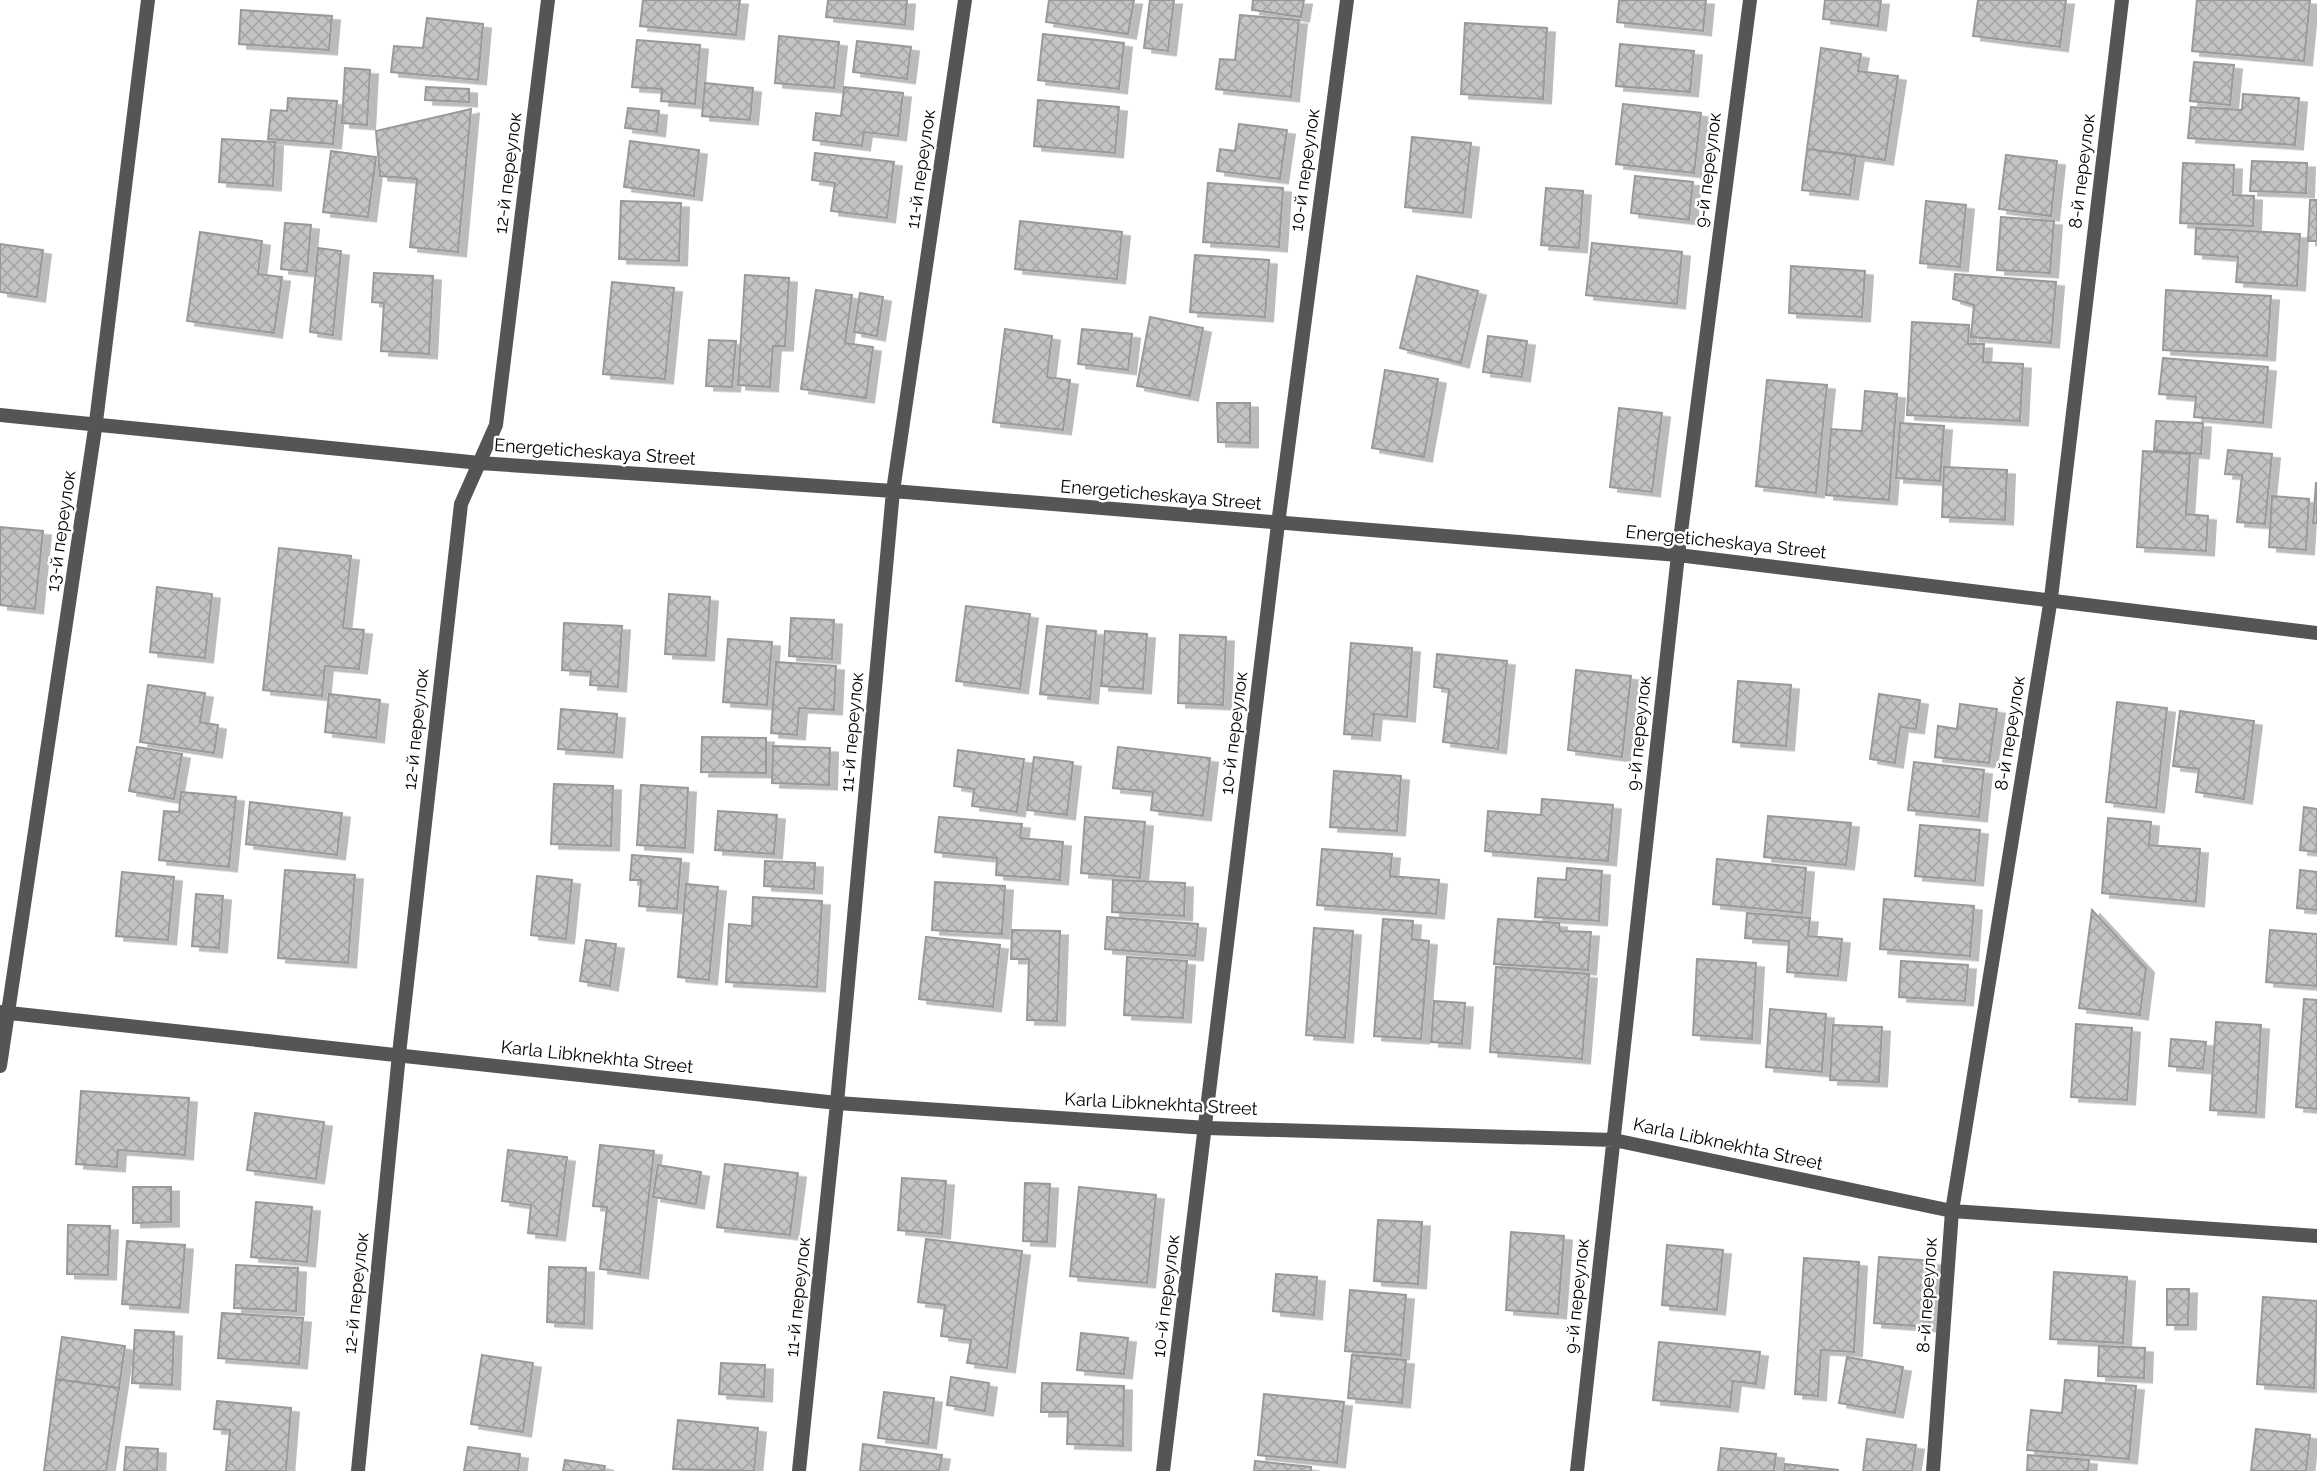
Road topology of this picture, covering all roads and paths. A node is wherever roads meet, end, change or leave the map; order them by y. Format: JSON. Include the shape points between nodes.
{"nodes":[{"id":1,"x":148,"y":0,"type":"edge"},
{"id":2,"x":548,"y":0,"type":"edge"},
{"id":3,"x":965,"y":0,"type":"edge"},
{"id":4,"x":1347,"y":0,"type":"edge"},
{"id":5,"x":1750,"y":0,"type":"edge"},
{"id":6,"x":2122,"y":0,"type":"edge"},
{"id":7,"x":0,"y":415,"type":"edge"},
{"id":8,"x":96,"y":422,"type":"junction"},
{"id":9,"x":480,"y":463,"type":"junction"},
{"id":10,"x":893,"y":491,"type":"junction"},
{"id":11,"x":1278,"y":524,"type":"junction"},
{"id":12,"x":1678,"y":555,"type":"junction"},
{"id":13,"x":2051,"y":598,"type":"junction"},
{"id":14,"x":2317,"y":633,"type":"edge"},
{"id":15,"x":4,"y":1012,"type":"edge"},
{"id":16,"x":399,"y":1054,"type":"junction"},
{"id":17,"x":0,"y":1066,"type":"edge"},
{"id":18,"x":837,"y":1102,"type":"junction"},
{"id":19,"x":1207,"y":1128,"type":"junction"},
{"id":20,"x":1614,"y":1140,"type":"junction"},
{"id":21,"x":1952,"y":1212,"type":"junction"},
{"id":22,"x":2317,"y":1236,"type":"edge"},
{"id":23,"x":358,"y":1471,"type":"edge"},
{"id":24,"x":799,"y":1471,"type":"edge"},
{"id":25,"x":1163,"y":1471,"type":"edge"},
{"id":26,"x":1577,"y":1471,"type":"edge"},
{"id":27,"x":1934,"y":1471,"type":"edge"}],
"edges":[{"from":1,"to":8,"type":"street","name":"13-й переулок"},
{"from":2,"to":9,"type":"street","name":"12-й переулок","via":[[496,425]]},
{"from":3,"to":10,"type":"street","name":"11-й переулок"},
{"from":4,"to":11,"type":"street","name":"10-й переулок"},
{"from":5,"to":12,"type":"street","name":"9-й переулок"},
{"from":6,"to":13,"type":"street","name":"8-й переулок"},
{"from":7,"to":8,"type":"street","name":"Energeticheskaya Street"},
{"from":8,"to":9,"type":"street","name":"Energeticheskaya Street"},
{"from":8,"to":15,"type":"street","name":"13-й переулок"},
{"from":9,"to":10,"type":"street","name":"Energeticheskaya Street"},
{"from":9,"to":16,"type":"street","name":"12-й переулок","via":[[461,504]]},
{"from":10,"to":11,"type":"street","name":"Energeticheskaya Street"},
{"from":10,"to":18,"type":"street","name":"11-й переулок"},
{"from":11,"to":12,"type":"street","name":"Energeticheskaya Street"},
{"from":11,"to":19,"type":"street","name":"10-й переулок"},
{"from":12,"to":13,"type":"street","name":"Energeticheskaya Street"},
{"from":12,"to":20,"type":"street","name":"9-й переулок"},
{"from":13,"to":14,"type":"street","name":"Energeticheskaya Street"},
{"from":13,"to":21,"type":"street","name":"8-й переулок"},
{"from":15,"to":16,"type":"street","name":"Karla Libknekhta Street"},
{"from":15,"to":17,"type":"street","name":"13-й переулок"},
{"from":16,"to":18,"type":"street","name":"Karla Libknekhta Street"},
{"from":16,"to":23,"type":"street","name":"12-й переулок"},
{"from":18,"to":19,"type":"street","name":"Karla Libknekhta Street"},
{"from":18,"to":24,"type":"street","name":"11-й переулок"},
{"from":19,"to":20,"type":"street","name":"Karla Libknekhta Street"},
{"from":19,"to":25,"type":"street","name":"10-й переулок"},
{"from":20,"to":21,"type":"street","name":"Karla Libknekhta Street"},
{"from":20,"to":26,"type":"street","name":"9-й переулок"},
{"from":21,"to":22,"type":"street","name":"Karla Libknekhta Street"},
{"from":21,"to":27,"type":"street","name":"8-й переулок"}]}
